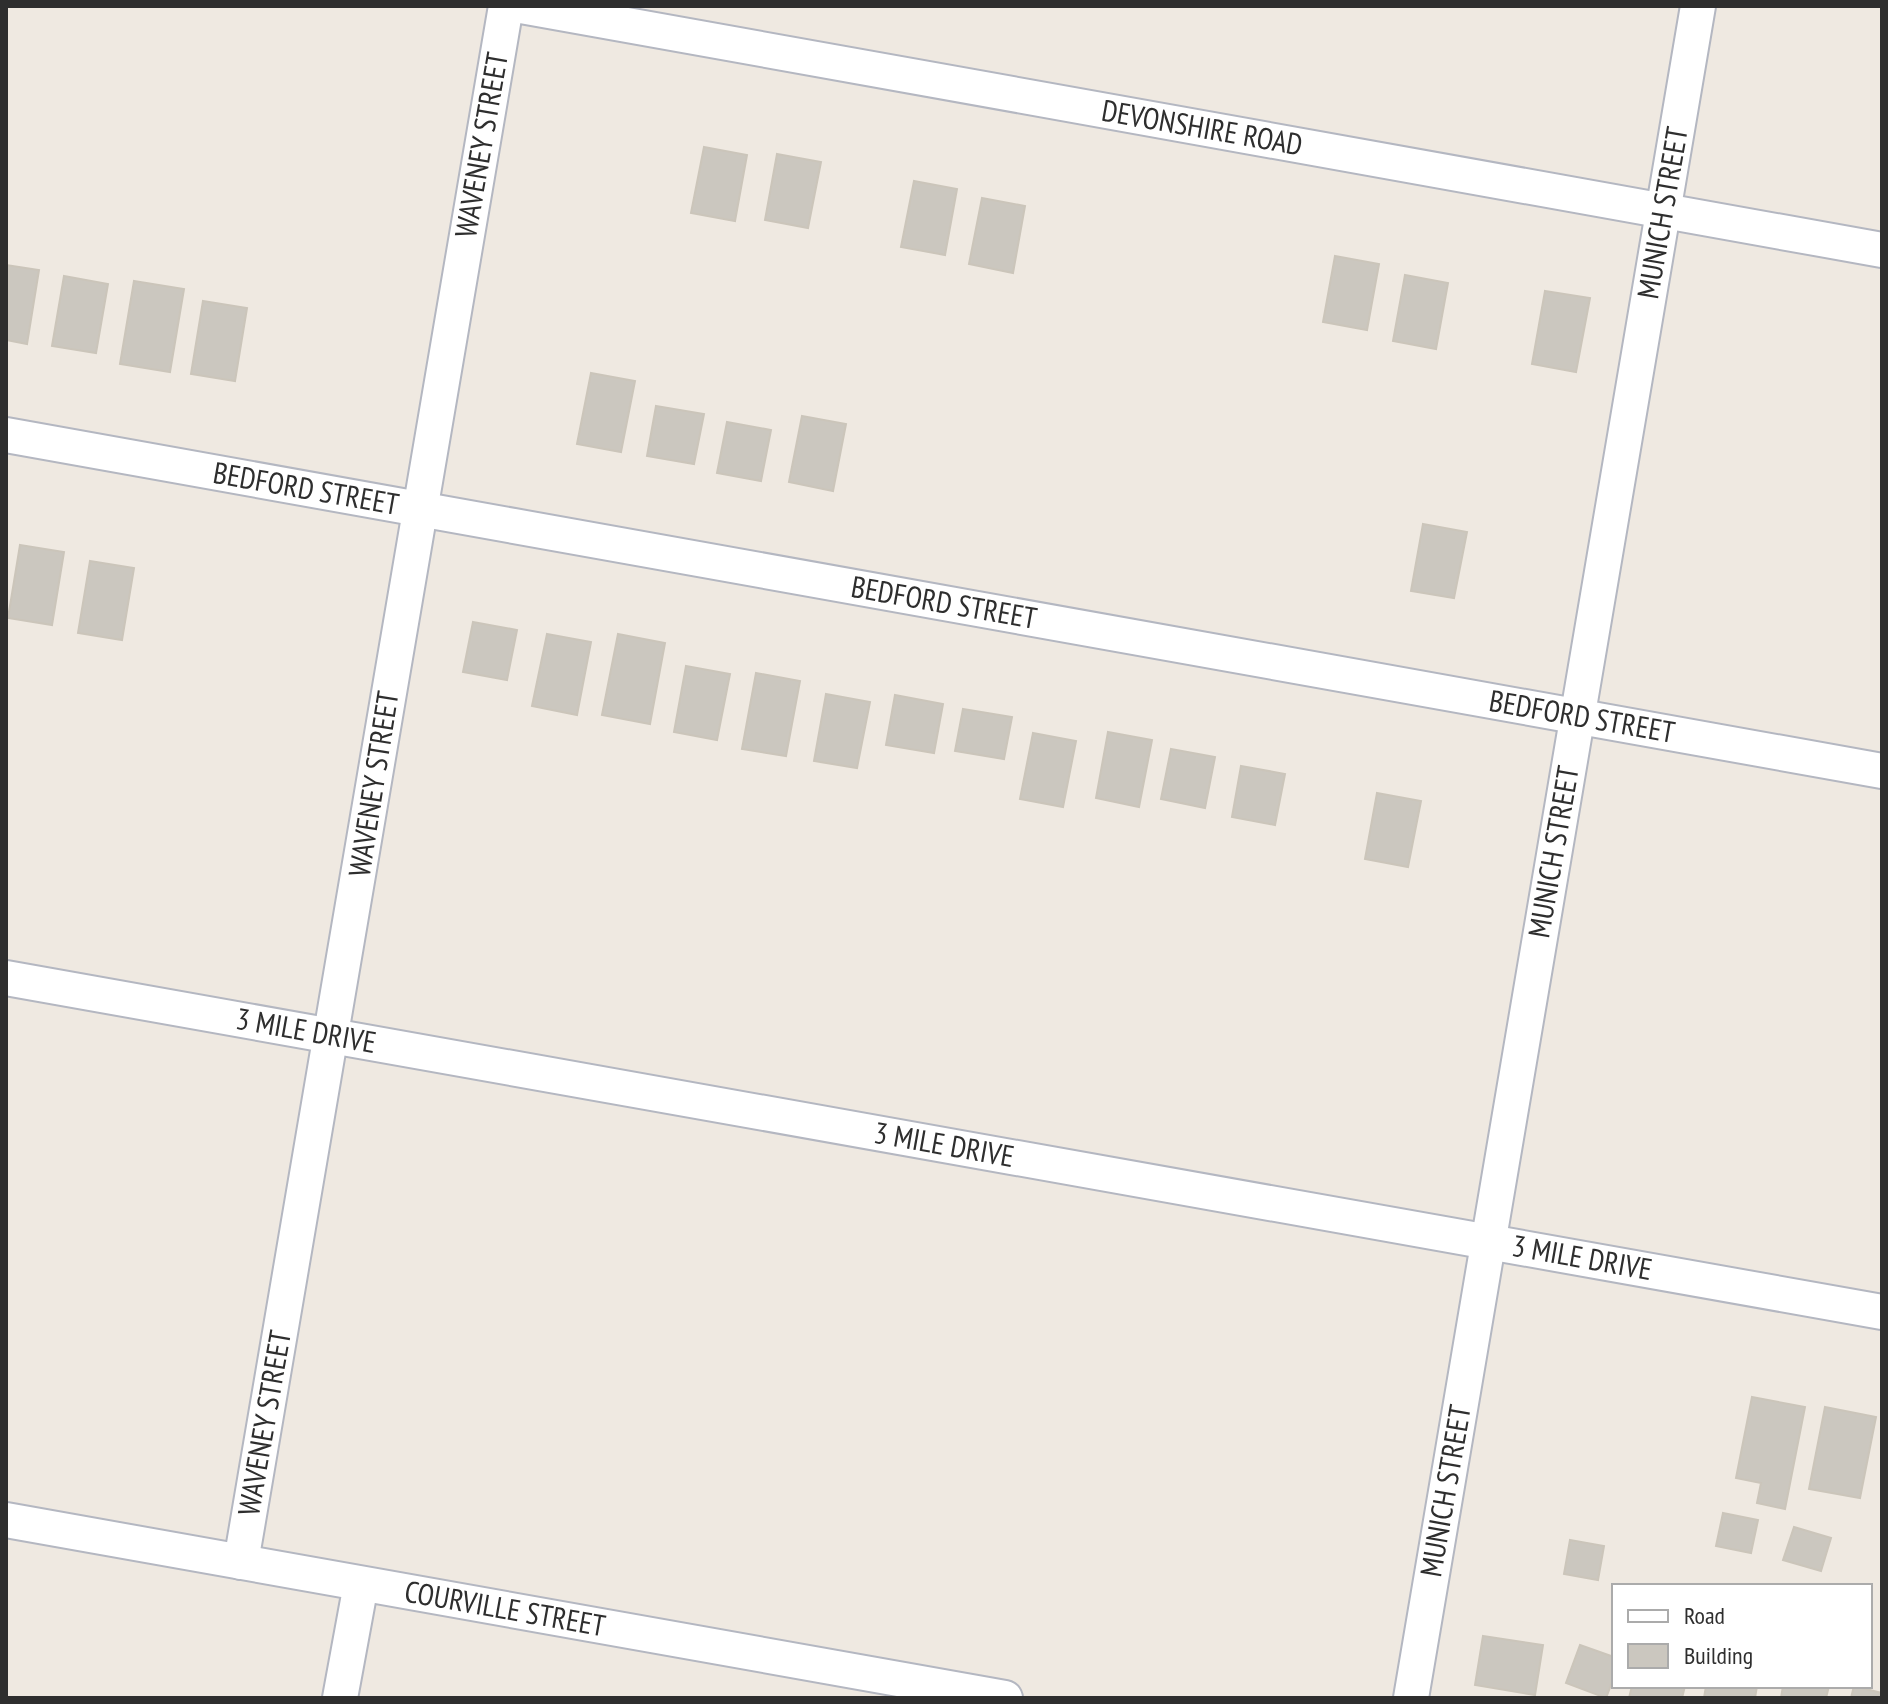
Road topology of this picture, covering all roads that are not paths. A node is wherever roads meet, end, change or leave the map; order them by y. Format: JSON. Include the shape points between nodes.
{"nodes":[{"id":1,"x":506,"y":6,"type":"edge"},
{"id":2,"x":521,"y":6,"type":"edge"},
{"id":3,"x":1698,"y":6,"type":"edge"},
{"id":4,"x":1663,"y":211,"type":"junction"},
{"id":5,"x":1882,"y":250,"type":"edge"},
{"id":6,"x":6,"y":435,"type":"edge"},
{"id":7,"x":419,"y":509,"type":"junction"},
{"id":8,"x":1577,"y":716,"type":"junction"},
{"id":9,"x":1882,"y":771,"type":"edge"},
{"id":10,"x":6,"y":978,"type":"edge"},
{"id":11,"x":331,"y":1036,"type":"junction"},
{"id":12,"x":1488,"y":1241,"type":"junction"},
{"id":13,"x":1882,"y":1312,"type":"edge"},
{"id":14,"x":6,"y":1520,"type":"edge"},
{"id":15,"x":241,"y":1562,"type":"junction"},
{"id":16,"x":361,"y":1584,"type":"junction"},
{"id":17,"x":340,"y":1698,"type":"edge"},
{"id":18,"x":1005,"y":1698,"type":"edge"},
{"id":19,"x":1411,"y":1698,"type":"edge"}],
"edges":[{"from":1,"to":7,"type":"street","name":"WAVENEY STREET"},
{"from":2,"to":4,"type":"street","name":"DEVONSHIRE ROAD"},
{"from":3,"to":4,"type":"street","name":"MUNICH STREET"},
{"from":4,"to":5,"type":"street","name":"DEVONSHIRE ROAD"},
{"from":4,"to":8,"type":"street","name":"MUNICH STREET"},
{"from":6,"to":7,"type":"street","name":"BEDFORD STREET"},
{"from":7,"to":8,"type":"street","name":"BEDFORD STREET"},
{"from":7,"to":11,"type":"street","name":"WAVENEY STREET"},
{"from":8,"to":9,"type":"street","name":"BEDFORD STREET"},
{"from":8,"to":12,"type":"street","name":"MUNICH STREET"},
{"from":10,"to":11,"type":"street","name":"3 MILE DRIVE"},
{"from":11,"to":12,"type":"street","name":"3 MILE DRIVE"},
{"from":11,"to":15,"type":"street","name":"WAVENEY STREET"},
{"from":12,"to":13,"type":"street","name":"3 MILE DRIVE"},
{"from":12,"to":19,"type":"street","name":"MUNICH STREET"},
{"from":14,"to":15,"type":"street","name":"COURVILLE STREET"},
{"from":15,"to":16,"type":"street","name":"COURVILLE STREET"},
{"from":16,"to":17,"type":"street"},
{"from":16,"to":18,"type":"street","name":"COURVILLE STREET"}]}
